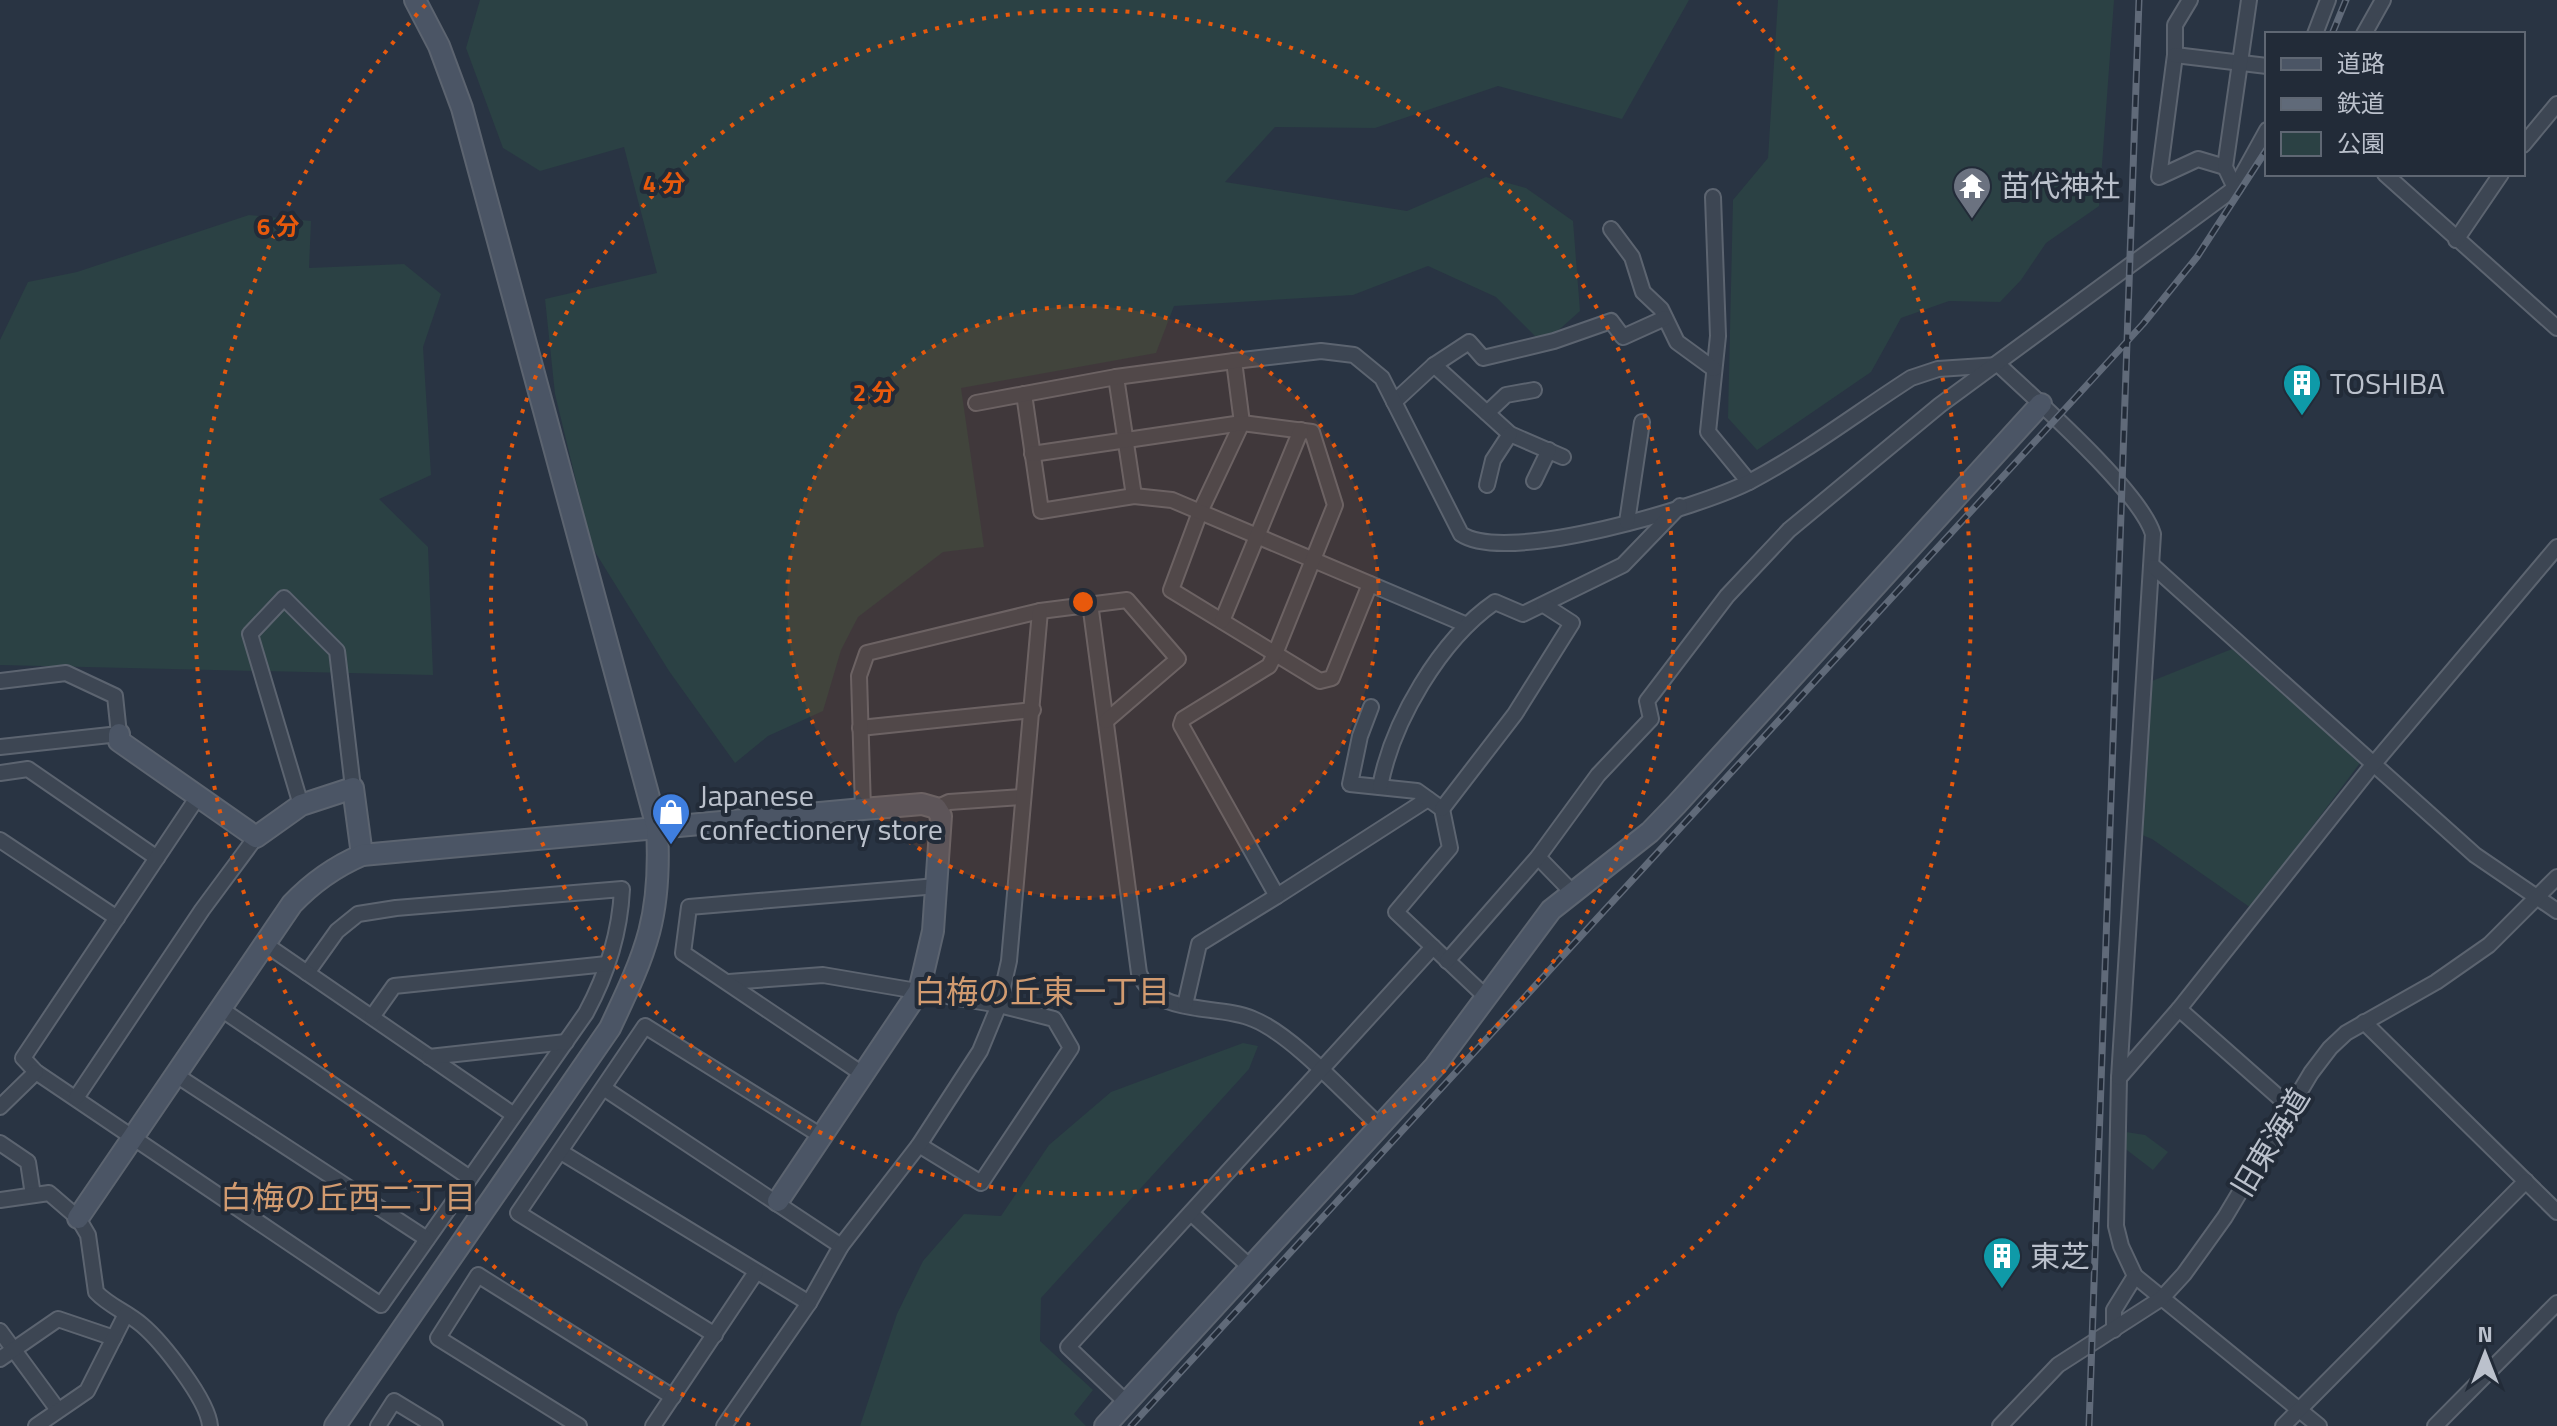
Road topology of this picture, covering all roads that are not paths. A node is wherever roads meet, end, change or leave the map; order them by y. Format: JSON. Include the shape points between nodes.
{"nodes":[{"id":1,"x":415,"y":0,"type":"edge"},
{"id":2,"x":2190,"y":0,"type":"edge"},
{"id":3,"x":2249,"y":0,"type":"edge"},
{"id":4,"x":2328,"y":0,"type":"edge"},
{"id":5,"x":2383,"y":0,"type":"edge"},
{"id":6,"x":2316,"y":32,"type":"edge"},
{"id":7,"x":2365,"y":32,"type":"edge"},
{"id":8,"x":2175,"y":55,"type":"junction"},
{"id":9,"x":2240,"y":63,"type":"junction"},
{"id":10,"x":2265,"y":66,"type":"edge"},
{"id":11,"x":2557,"y":104,"type":"edge"},
{"id":12,"x":2265,"y":134,"type":"edge"},
{"id":13,"x":2525,"y":143,"type":"edge"},
{"id":14,"x":2225,"y":167,"type":"junction"},
{"id":15,"x":2387,"y":176,"type":"edge"},
{"id":16,"x":2500,"y":176,"type":"edge"},
{"id":17,"x":2235,"y":188,"type":"junction"},
{"id":18,"x":1713,"y":197,"type":"dead end"},
{"id":19,"x":1611,"y":229,"type":"dead end"},
{"id":20,"x":2456,"y":240,"type":"junction"},
{"id":21,"x":1665,"y":318,"type":"junction"},
{"id":22,"x":2557,"y":328,"type":"edge"},
{"id":23,"x":1234,"y":361,"type":"junction"},
{"id":24,"x":1434,"y":365,"type":"junction"},
{"id":25,"x":1999,"y":365,"type":"junction"},
{"id":26,"x":1714,"y":369,"type":"junction"},
{"id":27,"x":1116,"y":377,"type":"junction"},
{"id":28,"x":1534,"y":390,"type":"dead end"},
{"id":29,"x":1024,"y":394,"type":"junction"},
{"id":30,"x":1394,"y":402,"type":"junction"},
{"id":31,"x":976,"y":403,"type":"dead end"},
{"id":32,"x":2041,"y":404,"type":"junction"},
{"id":33,"x":1487,"y":413,"type":"junction"},
{"id":34,"x":1642,"y":422,"type":"dead end"},
{"id":35,"x":1242,"y":423,"type":"junction"},
{"id":36,"x":1301,"y":430,"type":"junction"},
{"id":37,"x":1510,"y":434,"type":"junction"},
{"id":38,"x":1125,"y":438,"type":"junction"},
{"id":39,"x":1549,"y":450,"type":"junction"},
{"id":40,"x":1032,"y":454,"type":"junction"},
{"id":41,"x":1563,"y":457,"type":"dead end"},
{"id":42,"x":1534,"y":481,"type":"dead end"},
{"id":43,"x":1749,"y":482,"type":"junction"},
{"id":44,"x":1487,"y":485,"type":"dead end"},
{"id":45,"x":1134,"y":496,"type":"junction"},
{"id":46,"x":1680,"y":505,"type":"junction"},
{"id":47,"x":1055,"y":509,"type":"junction"},
{"id":48,"x":1200,"y":512,"type":"junction"},
{"id":49,"x":1034,"y":520,"type":"dead end"},
{"id":50,"x":1627,"y":522,"type":"junction"},
{"id":51,"x":1255,"y":536,"type":"junction"},
{"id":52,"x":2557,"y":547,"type":"edge"},
{"id":53,"x":1313,"y":560,"type":"junction"},
{"id":54,"x":2154,"y":567,"type":"junction"},
{"id":55,"x":1370,"y":584,"type":"junction"},
{"id":56,"x":1090,"y":603,"type":"junction"},
{"id":57,"x":1544,"y":605,"type":"junction"},
{"id":58,"x":1040,"y":611,"type":"junction"},
{"id":59,"x":1222,"y":621,"type":"junction"},
{"id":60,"x":1467,"y":625,"type":"junction"},
{"id":61,"x":1275,"y":654,"type":"junction"},
{"id":62,"x":0,"y":681,"type":"edge"},
{"id":63,"x":1371,"y":707,"type":"dead end"},
{"id":64,"x":1033,"y":710,"type":"junction"},
{"id":65,"x":1106,"y":721,"type":"junction"},
{"id":66,"x":860,"y":728,"type":"junction"},
{"id":67,"x":119,"y":734,"type":"junction"},
{"id":68,"x":0,"y":747,"type":"edge"},
{"id":69,"x":2372,"y":766,"type":"junction"},
{"id":70,"x":0,"y":773,"type":"edge"},
{"id":71,"x":1380,"y":787,"type":"junction"},
{"id":72,"x":353,"y":788,"type":"junction"},
{"id":73,"x":1023,"y":797,"type":"junction"},
{"id":74,"x":197,"y":798,"type":"junction"},
{"id":75,"x":1428,"y":799,"type":"junction"},
{"id":76,"x":301,"y":805,"type":"junction"},
{"id":77,"x":936,"y":808,"type":"junction"},
{"id":78,"x":863,"y":809,"type":"junction"},
{"id":79,"x":1442,"y":809,"type":"junction"},
{"id":80,"x":657,"y":827,"type":"junction"},
{"id":81,"x":256,"y":837,"type":"junction"},
{"id":82,"x":0,"y":840,"type":"edge"},
{"id":83,"x":362,"y":855,"type":"junction"},
{"id":84,"x":1538,"y":857,"type":"junction"},
{"id":85,"x":157,"y":858,"type":"junction"},
{"id":86,"x":2557,"y":877,"type":"edge"},
{"id":87,"x":937,"y":886,"type":"junction"},
{"id":88,"x":1573,"y":893,"type":"junction"},
{"id":89,"x":1277,"y":896,"type":"junction"},
{"id":90,"x":2539,"y":896,"type":"junction"},
{"id":91,"x":2557,"y":911,"type":"edge"},
{"id":92,"x":117,"y":918,"type":"junction"},
{"id":93,"x":265,"y":944,"type":"junction"},
{"id":94,"x":1433,"y":947,"type":"junction"},
{"id":95,"x":1447,"y":961,"type":"junction"},
{"id":96,"x":607,"y":964,"type":"junction"},
{"id":97,"x":307,"y":973,"type":"junction"},
{"id":98,"x":729,"y":982,"type":"junction"},
{"id":99,"x":919,"y":991,"type":"junction"},
{"id":100,"x":1485,"y":996,"type":"junction"},
{"id":101,"x":999,"y":1005,"type":"junction"},
{"id":102,"x":1185,"y":1005,"type":"junction"},
{"id":103,"x":221,"y":1009,"type":"junction"},
{"id":104,"x":2179,"y":1009,"type":"junction"},
{"id":105,"x":372,"y":1017,"type":"junction"},
{"id":106,"x":2364,"y":1022,"type":"junction"},
{"id":107,"x":566,"y":1042,"type":"junction"},
{"id":108,"x":429,"y":1057,"type":"junction"},
{"id":109,"x":1320,"y":1071,"type":"junction"},
{"id":110,"x":36,"y":1072,"type":"junction"},
{"id":111,"x":176,"y":1075,"type":"junction"},
{"id":112,"x":864,"y":1075,"type":"junction"},
{"id":113,"x":2119,"y":1078,"type":"junction"},
{"id":114,"x":605,"y":1089,"type":"junction"},
{"id":115,"x":76,"y":1098,"type":"junction"},
{"id":116,"x":0,"y":1107,"type":"edge"},
{"id":117,"x":2291,"y":1108,"type":"junction"},
{"id":118,"x":514,"y":1115,"type":"junction"},
{"id":119,"x":1380,"y":1126,"type":"junction"},
{"id":120,"x":823,"y":1137,"type":"junction"},
{"id":121,"x":133,"y":1140,"type":"junction"},
{"id":122,"x":0,"y":1143,"type":"edge"},
{"id":123,"x":919,"y":1145,"type":"junction"},
{"id":124,"x":561,"y":1152,"type":"junction"},
{"id":125,"x":470,"y":1178,"type":"junction"},
{"id":126,"x":2526,"y":1181,"type":"junction"},
{"id":127,"x":33,"y":1195,"type":"junction"},
{"id":128,"x":0,"y":1200,"type":"edge"},
{"id":129,"x":778,"y":1201,"type":"junction"},
{"id":130,"x":2557,"y":1212,"type":"edge"},
{"id":131,"x":1191,"y":1213,"type":"junction"},
{"id":132,"x":78,"y":1218,"type":"junction"},
{"id":133,"x":427,"y":1239,"type":"junction"},
{"id":134,"x":841,"y":1246,"type":"junction"},
{"id":135,"x":1250,"y":1267,"type":"junction"},
{"id":136,"x":756,"y":1272,"type":"junction"},
{"id":137,"x":2135,"y":1276,"type":"junction"},
{"id":138,"x":2162,"y":1298,"type":"junction"},
{"id":139,"x":809,"y":1303,"type":"junction"},
{"id":140,"x":2557,"y":1303,"type":"edge"},
{"id":141,"x":126,"y":1314,"type":"junction"},
{"id":142,"x":2114,"y":1330,"type":"junction"},
{"id":143,"x":0,"y":1331,"type":"edge"},
{"id":144,"x":715,"y":1335,"type":"junction"},
{"id":145,"x":114,"y":1338,"type":"junction"},
{"id":146,"x":13,"y":1349,"type":"junction"},
{"id":147,"x":0,"y":1359,"type":"edge"},
{"id":148,"x":673,"y":1397,"type":"junction"},
{"id":149,"x":1127,"y":1403,"type":"junction"},
{"id":150,"x":2298,"y":1409,"type":"junction"},
{"id":151,"x":58,"y":1410,"type":"junction"},
{"id":152,"x":36,"y":1426,"type":"edge"},
{"id":153,"x":210,"y":1426,"type":"edge"},
{"id":154,"x":335,"y":1426,"type":"edge"},
{"id":155,"x":378,"y":1426,"type":"edge"},
{"id":156,"x":435,"y":1426,"type":"edge"},
{"id":157,"x":579,"y":1426,"type":"edge"},
{"id":158,"x":653,"y":1426,"type":"edge"},
{"id":159,"x":724,"y":1426,"type":"edge"},
{"id":160,"x":1105,"y":1426,"type":"edge"},
{"id":161,"x":2000,"y":1426,"type":"edge"},
{"id":162,"x":2283,"y":1426,"type":"edge"},
{"id":163,"x":2319,"y":1426,"type":"edge"},
{"id":164,"x":2435,"y":1426,"type":"edge"}],
"edges":[{"from":1,"to":80,"type":"street","via":[[462,108]]},
{"from":2,"to":8,"type":"street","via":[[2175,25]]},
{"from":3,"to":9,"type":"street"},
{"from":4,"to":6,"type":"street"},
{"from":5,"to":7,"type":"street"},
{"from":8,"to":9,"type":"street"},
{"from":8,"to":14,"type":"street","via":[[2159,177],[2198,159]]},
{"from":9,"to":10,"type":"street"},
{"from":9,"to":14,"type":"street"},
{"from":11,"to":13,"type":"street"},
{"from":12,"to":17,"type":"street"},
{"from":14,"to":17,"type":"street"},
{"from":15,"to":20,"type":"street"},
{"from":16,"to":20,"type":"street"},
{"from":17,"to":25,"type":"street"},
{"from":18,"to":26,"type":"street","via":[[1718,336]]},
{"from":19,"to":21,"type":"street","via":[[1632,257],[1643,292]]},
{"from":20,"to":22,"type":"street"},
{"from":21,"to":24,"type":"street","via":[[1623,337],[1611,321],[1483,358],[1469,342]]},
{"from":21,"to":26,"type":"street","via":[[1677,342]]},
{"from":23,"to":27,"type":"street"},
{"from":23,"to":30,"type":"street","via":[[1321,351],[1354,355],[1382,378]]},
{"from":23,"to":35,"type":"street"},
{"from":24,"to":30,"type":"street"},
{"from":24,"to":33,"type":"street"},
{"from":25,"to":32,"type":"street"},
{"from":25,"to":43,"type":"street","via":[[1938,369],[1911,378]]},
{"from":25,"to":84,"type":"street","via":[[1855,472],[1768,552],[1682,652],[1647,701],[1651,719],[1598,775]]},
{"from":26,"to":43,"type":"street","via":[[1708,432]]},
{"from":27,"to":29,"type":"street"},
{"from":27,"to":38,"type":"street"},
{"from":28,"to":33,"type":"street","via":[[1506,395]]},
{"from":29,"to":31,"type":"street"},
{"from":29,"to":40,"type":"street"},
{"from":30,"to":50,"type":"street","via":[[1454,526],[1470,540],[1554,540]]},
{"from":32,"to":54,"type":"street","via":[[2142,510],[2153,534]]},
{"from":32,"to":88,"type":"street","via":[[1677,804]]},
{"from":33,"to":37,"type":"street"},
{"from":34,"to":50,"type":"street"},
{"from":35,"to":36,"type":"street"},
{"from":35,"to":38,"type":"street"},
{"from":35,"to":48,"type":"street"},
{"from":36,"to":51,"type":"street"},
{"from":36,"to":53,"type":"street","via":[[1312,432],[1335,505]]},
{"from":37,"to":39,"type":"street"},
{"from":37,"to":44,"type":"street","via":[[1493,460]]},
{"from":38,"to":40,"type":"street"},
{"from":38,"to":45,"type":"street"},
{"from":39,"to":41,"type":"street"},
{"from":39,"to":42,"type":"street"},
{"from":40,"to":47,"type":"street","via":[[1041,511]]},
{"from":43,"to":46,"type":"street"},
{"from":45,"to":47,"type":"street"},
{"from":45,"to":48,"type":"street","via":[[1172,500]]},
{"from":46,"to":50,"type":"street"},
{"from":46,"to":57,"type":"street","via":[[1623,565]]},
{"from":47,"to":49,"type":"street","via":[[1052,517]]},
{"from":48,"to":51,"type":"street"},
{"from":48,"to":59,"type":"street","via":[[1171,590]]},
{"from":51,"to":53,"type":"street"},
{"from":51,"to":59,"type":"street"},
{"from":52,"to":69,"type":"street"},
{"from":53,"to":55,"type":"street"},
{"from":53,"to":61,"type":"street"},
{"from":54,"to":69,"type":"street"},
{"from":54,"to":113,"type":"street"},
{"from":55,"to":60,"type":"street"},
{"from":55,"to":61,"type":"street","via":[[1332,678],[1320,681]]},
{"from":56,"to":58,"type":"street"},
{"from":56,"to":65,"type":"street"},
{"from":56,"to":65,"type":"street","via":[[1127,600],[1178,659]]},
{"from":57,"to":60,"type":"street","via":[[1523,614],[1495,602]]},
{"from":57,"to":79,"type":"street","via":[[1572,623],[1515,714]]},
{"from":58,"to":64,"type":"street"},
{"from":58,"to":66,"type":"street","via":[[867,653],[859,676]]},
{"from":59,"to":61,"type":"street"},
{"from":60,"to":71,"type":"street","via":[[1448,643],[1387,752]]},
{"from":61,"to":89,"type":"street","via":[[1269,666],[1181,725]]},
{"from":62,"to":67,"type":"street","via":[[66,673],[115,696]]},
{"from":63,"to":71,"type":"street","via":[[1350,784]]},
{"from":64,"to":66,"type":"street"},
{"from":64,"to":73,"type":"street"},
{"from":65,"to":102,"type":"street","via":[[1139,973],[1155,996]]},
{"from":66,"to":78,"type":"street"},
{"from":67,"to":68,"type":"street"},
{"from":67,"to":74,"type":"street","via":[[119,741]]},
{"from":69,"to":90,"type":"street","via":[[2475,855]]},
{"from":69,"to":104,"type":"street"},
{"from":70,"to":85,"type":"street","via":[[28,769]]},
{"from":71,"to":75,"type":"street","via":[[1417,791]]},
{"from":72,"to":76,"type":"street"},
{"from":72,"to":76,"type":"street","via":[[337,651],[284,598],[250,634]]},
{"from":72,"to":83,"type":"street"},
{"from":73,"to":77,"type":"street","via":[[949,802]]},
{"from":73,"to":101,"type":"street","via":[[1009,961]]},
{"from":74,"to":81,"type":"street"},
{"from":74,"to":85,"type":"street"},
{"from":75,"to":79,"type":"street"},
{"from":75,"to":89,"type":"street"},
{"from":76,"to":81,"type":"street"},
{"from":77,"to":78,"type":"street","via":[[922,804]]},
{"from":77,"to":87,"type":"street","via":[[941,816]]},
{"from":78,"to":80,"type":"street"},
{"from":79,"to":94,"type":"street","via":[[1450,848],[1396,912]]},
{"from":80,"to":83,"type":"street"},
{"from":80,"to":154,"type":"street","via":[[660,874],[654,926],[610,1028]]},
{"from":81,"to":115,"type":"street"},
{"from":82,"to":92,"type":"street"},
{"from":83,"to":93,"type":"street","via":[[313,882]]},
{"from":84,"to":88,"type":"street"},
{"from":84,"to":95,"type":"street"},
{"from":85,"to":92,"type":"street"},
{"from":86,"to":90,"type":"street","name":"旧東海道"},
{"from":87,"to":98,"type":"street","via":[[689,907],[683,953]]},
{"from":87,"to":99,"type":"street"},
{"from":88,"to":100,"type":"street","via":[[1551,910]]},
{"from":89,"to":102,"type":"street","via":[[1199,944]]},
{"from":90,"to":91,"type":"street"},
{"from":90,"to":106,"type":"street","name":"旧東海道","via":[[2489,945]]},
{"from":92,"to":110,"type":"street","via":[[23,1058]]},
{"from":93,"to":97,"type":"street"},
{"from":93,"to":103,"type":"street"},
{"from":94,"to":95,"type":"street"},
{"from":94,"to":109,"type":"street"},
{"from":95,"to":100,"type":"street"},
{"from":96,"to":97,"type":"street","via":[[621,916],[622,889],[358,914],[337,931]]},
{"from":96,"to":105,"type":"street","via":[[394,986]]},
{"from":96,"to":107,"type":"street","via":[[600,987]]},
{"from":97,"to":105,"type":"street"},
{"from":98,"to":99,"type":"street","via":[[823,975]]},
{"from":98,"to":112,"type":"street"},
{"from":99,"to":101,"type":"street"},
{"from":99,"to":112,"type":"street"},
{"from":100,"to":119,"type":"street","via":[[1435,1066]]},
{"from":101,"to":123,"type":"street","via":[[980,1051]]},
{"from":101,"to":123,"type":"street","via":[[1054,1019],[1071,1048],[981,1183]]},
{"from":102,"to":109,"type":"street","via":[[1256,1020]]},
{"from":103,"to":111,"type":"street"},
{"from":103,"to":125,"type":"street"},
{"from":104,"to":113,"type":"street"},
{"from":104,"to":117,"type":"street"},
{"from":105,"to":108,"type":"street"},
{"from":106,"to":117,"type":"street","name":"旧東海道","via":[[2330,1048]]},
{"from":106,"to":126,"type":"street"},
{"from":107,"to":108,"type":"street"},
{"from":107,"to":118,"type":"street"},
{"from":108,"to":118,"type":"street"},
{"from":109,"to":119,"type":"street"},
{"from":109,"to":131,"type":"street"},
{"from":110,"to":115,"type":"street"},
{"from":110,"to":116,"type":"street"},
{"from":111,"to":121,"type":"street"},
{"from":111,"to":133,"type":"street"},
{"from":112,"to":120,"type":"street"},
{"from":113,"to":137,"type":"street","via":[[2116,1226]]},
{"from":114,"to":120,"type":"street","via":[[645,1026]]},
{"from":114,"to":124,"type":"street"},
{"from":114,"to":129,"type":"street"},
{"from":115,"to":121,"type":"street"},
{"from":117,"to":138,"type":"street","name":"旧東海道","via":[[2225,1217]]},
{"from":118,"to":125,"type":"street"},
{"from":119,"to":135,"type":"street"},
{"from":120,"to":129,"type":"street"},
{"from":121,"to":132,"type":"street"},
{"from":121,"to":133,"type":"street","via":[[381,1305]]},
{"from":122,"to":127,"type":"street","via":[[28,1162]]},
{"from":123,"to":134,"type":"street"},
{"from":124,"to":136,"type":"street"},
{"from":124,"to":144,"type":"street","via":[[518,1213]]},
{"from":125,"to":133,"type":"street"},
{"from":126,"to":130,"type":"street"},
{"from":126,"to":150,"type":"street"},
{"from":127,"to":128,"type":"street"},
{"from":127,"to":132,"type":"street","via":[[49,1193]]},
{"from":129,"to":134,"type":"street"},
{"from":131,"to":135,"type":"street"},
{"from":131,"to":149,"type":"street","via":[[1068,1347]]},
{"from":132,"to":141,"type":"street","via":[[88,1235],[96,1292]]},
{"from":134,"to":139,"type":"street"},
{"from":135,"to":149,"type":"street"},
{"from":136,"to":139,"type":"street"},
{"from":136,"to":144,"type":"street"},
{"from":137,"to":138,"type":"street"},
{"from":137,"to":142,"type":"street","via":[[2114,1310]]},
{"from":138,"to":142,"type":"street","name":"旧東海道"},
{"from":138,"to":150,"type":"street"},
{"from":139,"to":159,"type":"street"},
{"from":140,"to":164,"type":"street"},
{"from":141,"to":145,"type":"street"},
{"from":141,"to":153,"type":"street","via":[[164,1348],[203,1405]]},
{"from":142,"to":161,"type":"street","name":"旧東海道","via":[[2058,1365]]},
{"from":143,"to":146,"type":"street"},
{"from":144,"to":148,"type":"street"},
{"from":145,"to":146,"type":"street","via":[[58,1319]]},
{"from":145,"to":151,"type":"street","via":[[87,1391]]},
{"from":146,"to":147,"type":"street"},
{"from":146,"to":151,"type":"street"},
{"from":148,"to":157,"type":"street","via":[[478,1275],[438,1338]]},
{"from":148,"to":158,"type":"street"},
{"from":149,"to":160,"type":"street"},
{"from":150,"to":162,"type":"street"},
{"from":150,"to":163,"type":"street"},
{"from":151,"to":152,"type":"street"},
{"from":155,"to":156,"type":"street","via":[[394,1401]]}]}
